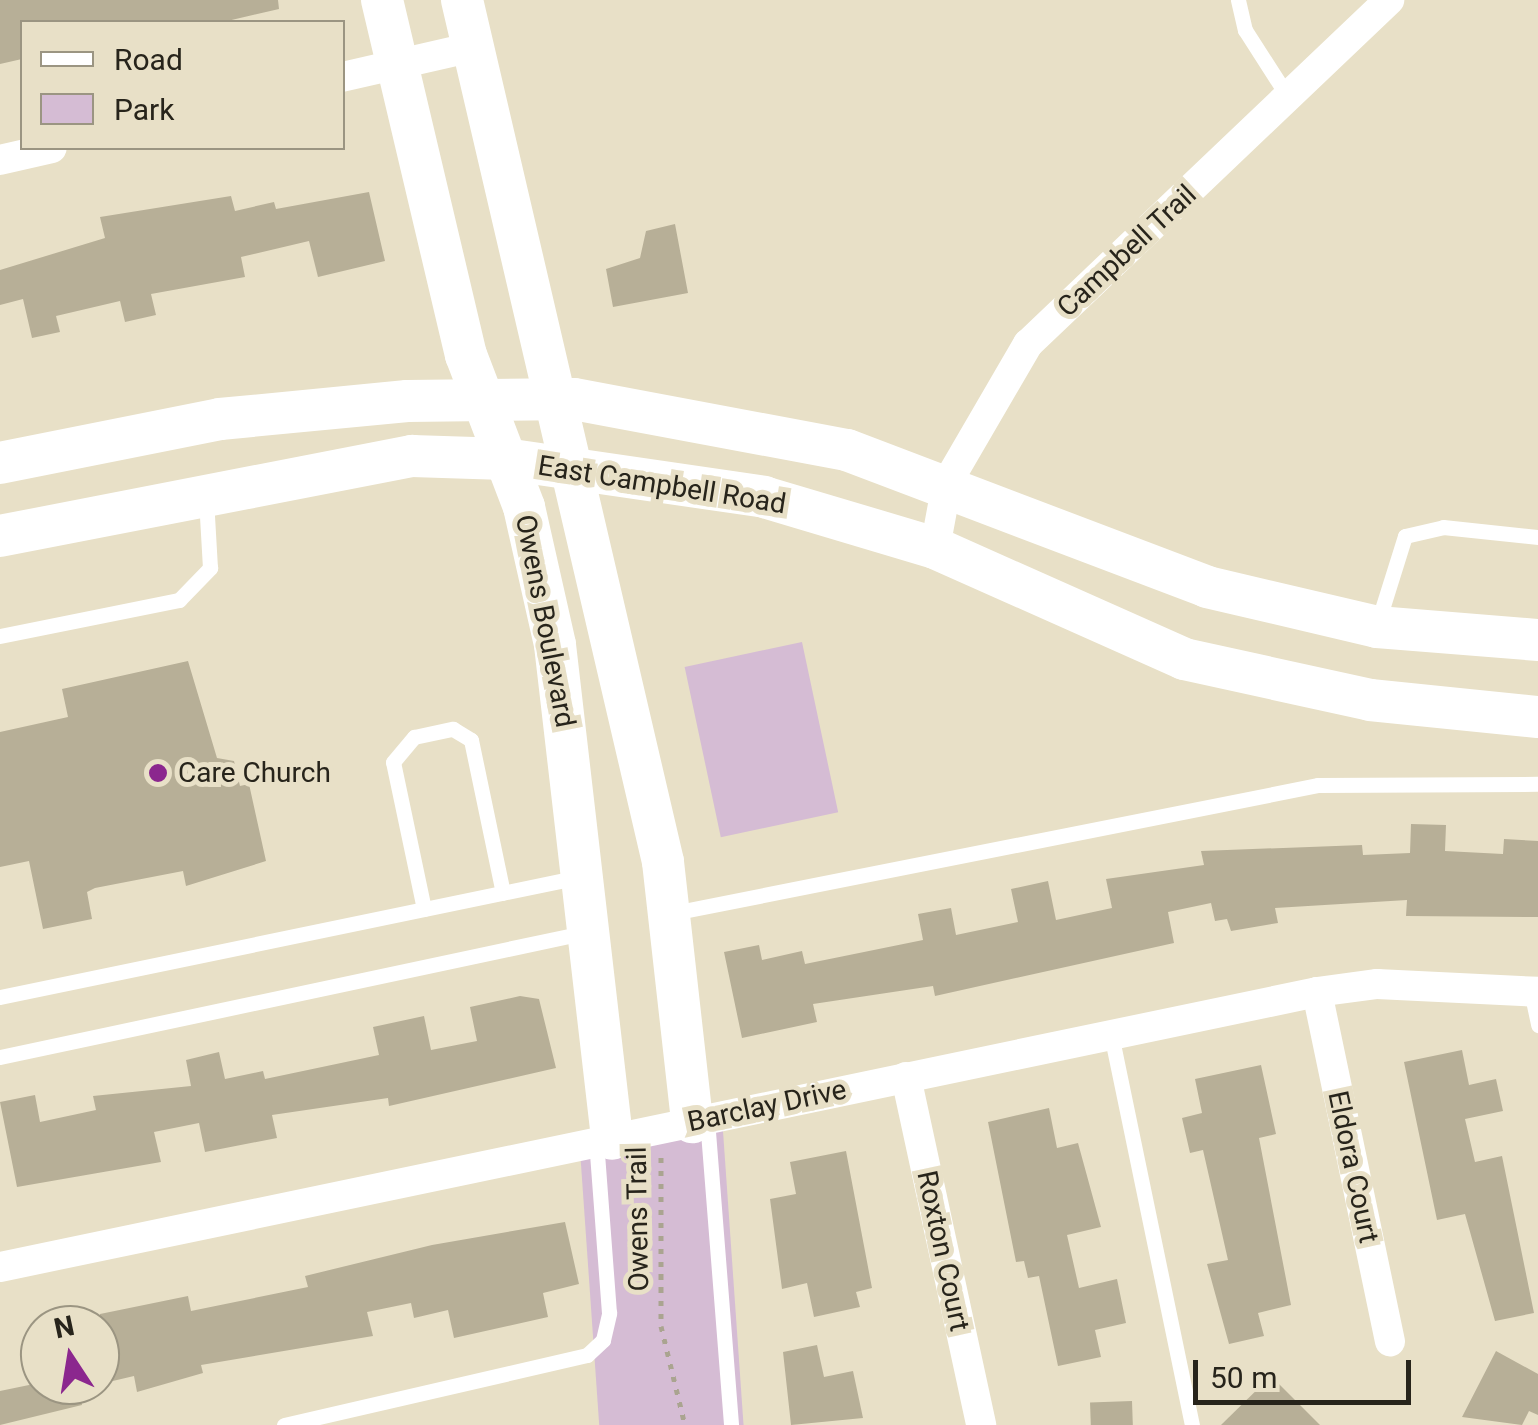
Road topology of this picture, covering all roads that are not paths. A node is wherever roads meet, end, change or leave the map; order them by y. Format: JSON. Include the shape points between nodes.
{"nodes":[{"id":1,"x":382,"y":0,"type":"edge"},
{"id":2,"x":462,"y":0,"type":"edge"},
{"id":3,"x":1238,"y":0,"type":"edge"},
{"id":4,"x":1389,"y":0,"type":"edge"},
{"id":5,"x":473,"y":47,"type":"junction"},
{"id":6,"x":397,"y":64,"type":"junction"},
{"id":7,"x":345,"y":76,"type":"edge"},
{"id":8,"x":1288,"y":97,"type":"junction"},
{"id":9,"x":43,"y":150,"type":"edge"},
{"id":10,"x":0,"y":160,"type":"edge"},
{"id":11,"x":480,"y":398,"type":"junction"},
{"id":12,"x":550,"y":398,"type":"junction"},
{"id":13,"x":504,"y":459,"type":"junction"},
{"id":14,"x":0,"y":462,"type":"edge"},
{"id":15,"x":567,"y":468,"type":"junction"},
{"id":16,"x":947,"y":483,"type":"junction"},
{"id":17,"x":205,"y":495,"type":"junction"},
{"id":18,"x":0,"y":536,"type":"edge"},
{"id":19,"x":1538,"y":537,"type":"edge"},
{"id":20,"x":934,"y":548,"type":"junction"},
{"id":21,"x":1378,"y":627,"type":"junction"},
{"id":22,"x":0,"y":636,"type":"edge"},
{"id":23,"x":1538,"y":640,"type":"edge"},
{"id":24,"x":1538,"y":717,"type":"edge"},
{"id":25,"x":1538,"y":784,"type":"edge"},
{"id":26,"x":582,"y":876,"type":"junction"},
{"id":27,"x":502,"y":893,"type":"junction"},
{"id":28,"x":424,"y":909,"type":"junction"},
{"id":29,"x":673,"y":913,"type":"junction"},
{"id":30,"x":592,"y":931,"type":"junction"},
{"id":31,"x":1317,"y":992,"type":"junction"},
{"id":32,"x":1534,"y":992,"type":"edge"},
{"id":33,"x":0,"y":998,"type":"edge"},
{"id":34,"x":1538,"y":1026,"type":"edge"},
{"id":35,"x":1111,"y":1034,"type":"junction"},
{"id":36,"x":0,"y":1057,"type":"edge"},
{"id":37,"x":906,"y":1077,"type":"junction"},
{"id":38,"x":685,"y":1123,"type":"junction"},
{"id":39,"x":604,"y":1140,"type":"junction"},
{"id":40,"x":0,"y":1266,"type":"edge"},
{"id":41,"x":1390,"y":1341,"type":"dead end"},
{"id":42,"x":284,"y":1425,"type":"edge"},
{"id":43,"x":730,"y":1425,"type":"edge"},
{"id":44,"x":981,"y":1425,"type":"edge"},
{"id":45,"x":1192,"y":1425,"type":"edge"}],
"edges":[{"from":1,"to":6,"type":"main road","name":"Owens Boulevard"},
{"from":2,"to":5,"type":"main road","name":"Owens Boulevard"},
{"from":3,"to":8,"type":"lane","via":[[1245,30]]},
{"from":4,"to":8,"type":"street","name":"Campbell Trail"},
{"from":5,"to":6,"type":"street"},
{"from":5,"to":12,"type":"main road","name":"Owens Boulevard"},
{"from":6,"to":7,"type":"street"},
{"from":6,"to":11,"type":"main road","name":"Owens Boulevard"},
{"from":8,"to":16,"type":"street","name":"Campbell Trail","via":[[1028,344]]},
{"from":9,"to":10,"type":"street"},
{"from":11,"to":12,"type":"main road"},
{"from":11,"to":13,"type":"main road","name":"Owens Boulevard"},
{"from":11,"to":14,"type":"main road","via":[[220,419]]},
{"from":12,"to":15,"type":"main road","name":"Owens Boulevard"},
{"from":12,"to":16,"type":"main road","via":[[847,450]]},
{"from":13,"to":15,"type":"main road","name":"East Campbell Road"},
{"from":13,"to":17,"type":"main road","name":"East Campbell Road","via":[[412,456]]},
{"from":13,"to":26,"type":"main road","name":"Owens Boulevard","via":[[555,645]]},
{"from":15,"to":20,"type":"main road","name":"East Campbell Road","via":[[764,497]]},
{"from":15,"to":29,"type":"main road","name":"Owens Boulevard"},
{"from":16,"to":20,"type":"street","name":"Campbell Trail"},
{"from":16,"to":21,"type":"main road","via":[[1208,587]]},
{"from":17,"to":18,"type":"main road","name":"East Campbell Road"},
{"from":17,"to":22,"type":"lane","via":[[210,568],[179,600]]},
{"from":19,"to":21,"type":"lane","via":[[1443,528],[1405,536]]},
{"from":20,"to":24,"type":"main road","name":"East Campbell Road","via":[[1184,659],[1370,700]]},
{"from":21,"to":23,"type":"main road"},
{"from":25,"to":29,"type":"lane","via":[[1318,785]]},
{"from":26,"to":27,"type":"lane"},
{"from":26,"to":30,"type":"main road","name":"Owens Boulevard"},
{"from":27,"to":28,"type":"lane"},
{"from":27,"to":28,"type":"lane","via":[[471,740],[453,730],[433,733],[396,748],[393,762]]},
{"from":28,"to":33,"type":"lane"},
{"from":29,"to":38,"type":"main road","name":"Owens Boulevard"},
{"from":30,"to":36,"type":"lane"},
{"from":30,"to":39,"type":"main road","name":"Owens Boulevard"},
{"from":31,"to":32,"type":"street","name":"Barclay Drive","via":[[1378,984]]},
{"from":31,"to":35,"type":"street","name":"Barclay Drive"},
{"from":31,"to":41,"type":"street","name":"Eldora Court"},
{"from":32,"to":34,"type":"lane"},
{"from":35,"to":37,"type":"street","name":"Barclay Drive"},
{"from":35,"to":45,"type":"lane"},
{"from":37,"to":38,"type":"street","name":"Barclay Drive"},
{"from":37,"to":44,"type":"street","name":"Roxton Court"},
{"from":38,"to":39,"type":"street","name":"Barclay Drive"},
{"from":38,"to":43,"type":"lane"},
{"from":39,"to":40,"type":"street","name":"Barclay Drive"},
{"from":39,"to":42,"type":"lane","via":[[609,1313],[603,1340],[586,1355]]}]}
